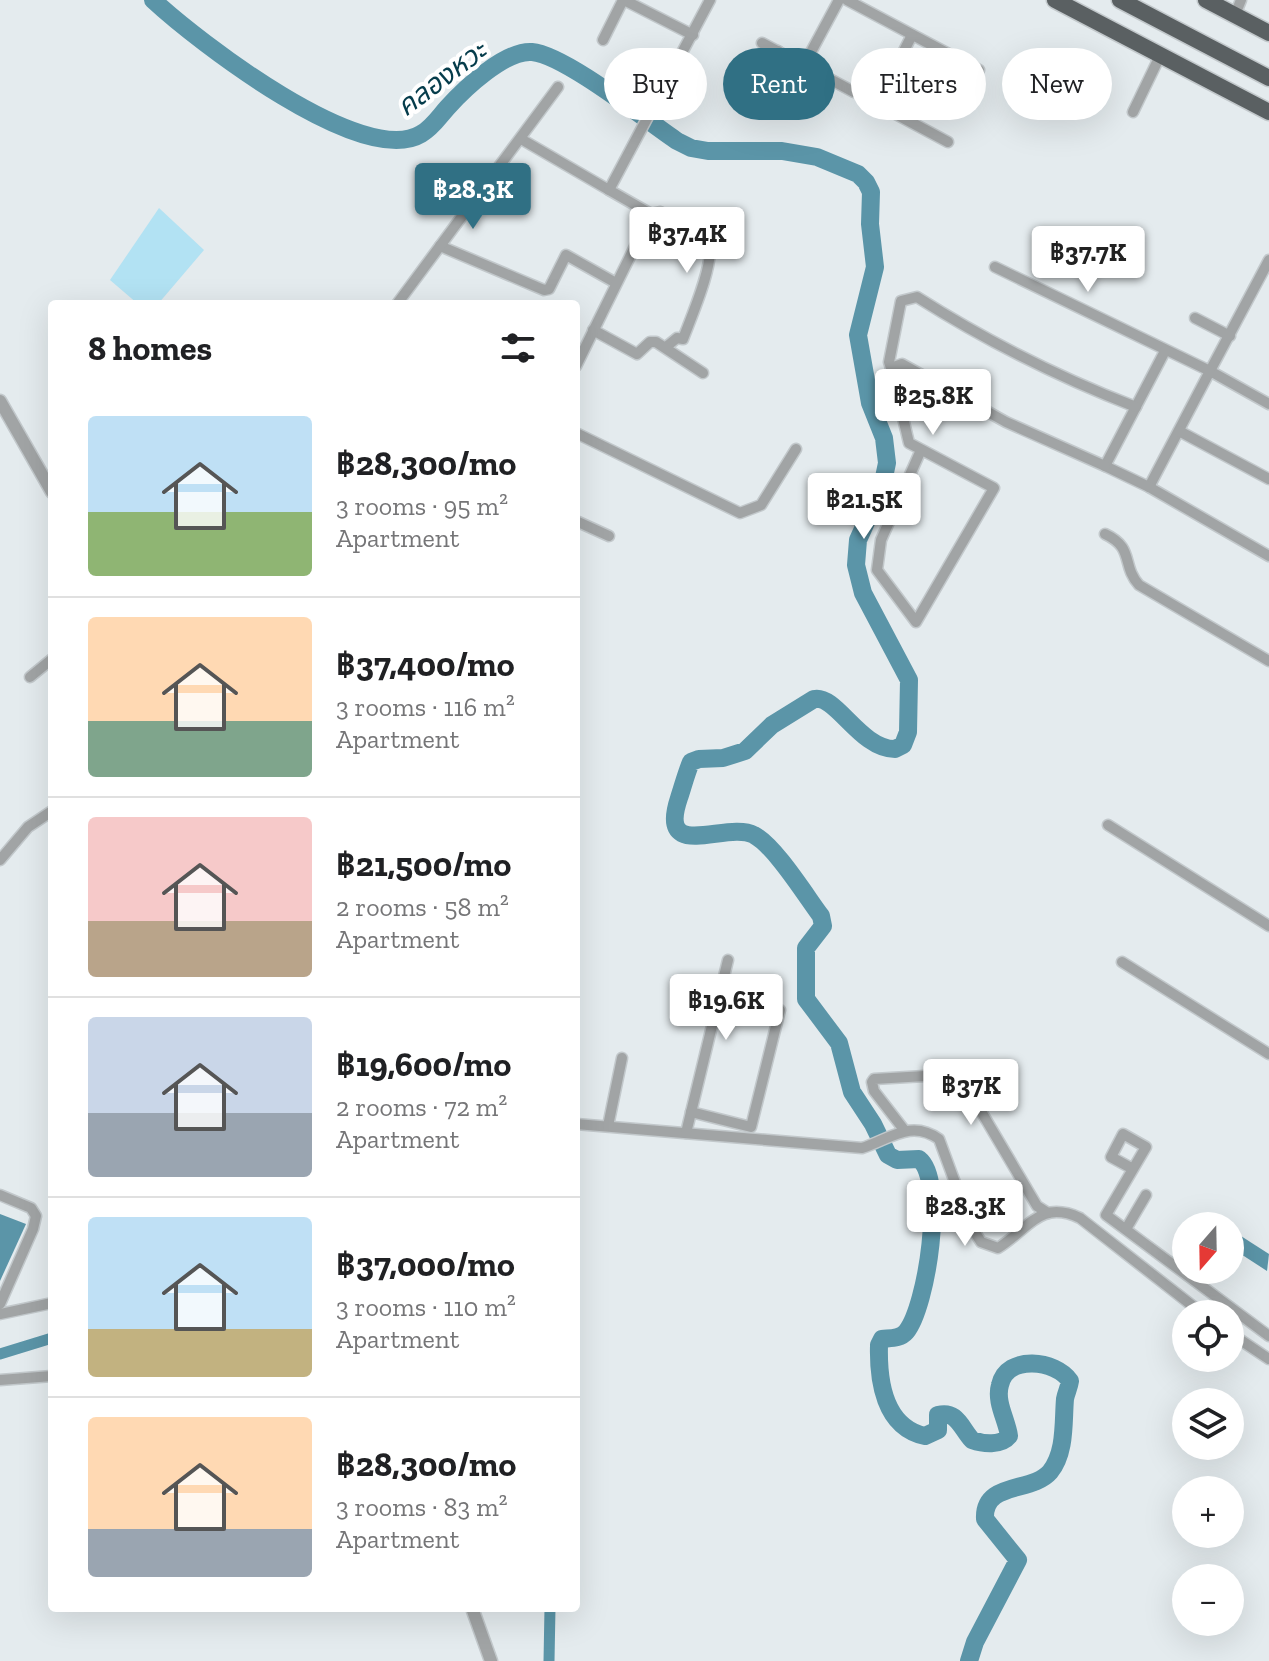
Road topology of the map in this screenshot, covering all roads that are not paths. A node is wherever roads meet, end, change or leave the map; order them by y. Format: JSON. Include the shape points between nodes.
{"nodes":[{"id":1,"x":623,"y":0,"type":"edge"},
{"id":2,"x":710,"y":0,"type":"edge"},
{"id":3,"x":839,"y":0,"type":"edge"},
{"id":4,"x":847,"y":0,"type":"edge"},
{"id":5,"x":1055,"y":0,"type":"edge"},
{"id":6,"x":1120,"y":0,"type":"edge"},
{"id":7,"x":1206,"y":0,"type":"edge"},
{"id":8,"x":1238,"y":8,"type":"edge"},
{"id":9,"x":1269,"y":33,"type":"edge"},
{"id":10,"x":693,"y":35,"type":"junction"},
{"id":11,"x":912,"y":35,"type":"junction"},
{"id":12,"x":603,"y":40,"type":"dead end"},
{"id":13,"x":762,"y":43,"type":"dead end"},
{"id":14,"x":772,"y":48,"type":"edge"},
{"id":15,"x":813,"y":48,"type":"edge"},
{"id":16,"x":937,"y":48,"type":"edge"},
{"id":17,"x":1160,"y":56,"type":"junction"},
{"id":18,"x":1269,"y":78,"type":"edge"},
{"id":19,"x":558,"y":87,"type":"dead end"},
{"id":20,"x":1133,"y":112,"type":"dead end"},
{"id":21,"x":1269,"y":112,"type":"edge"},
{"id":22,"x":521,"y":139,"type":"junction"},
{"id":23,"x":948,"y":142,"type":"dead end"},
{"id":24,"x":609,"y":190,"type":"junction"},
{"id":25,"x":651,"y":214,"type":"junction"},
{"id":26,"x":440,"y":246,"type":"junction"},
{"id":27,"x":1269,"y":260,"type":"edge"},
{"id":28,"x":995,"y":267,"type":"dead end"},
{"id":29,"x":616,"y":283,"type":"junction"},
{"id":30,"x":400,"y":300,"type":"edge"},
{"id":31,"x":1195,"y":318,"type":"dead end"},
{"id":32,"x":593,"y":330,"type":"junction"},
{"id":33,"x":1230,"y":336,"type":"junction"},
{"id":34,"x":666,"y":347,"type":"junction"},
{"id":35,"x":1165,"y":351,"type":"junction"},
{"id":36,"x":580,"y":358,"type":"edge"},
{"id":37,"x":891,"y":368,"type":"junction"},
{"id":38,"x":1210,"y":371,"type":"junction"},
{"id":39,"x":703,"y":373,"type":"dead end"},
{"id":40,"x":0,"y":401,"type":"edge"},
{"id":41,"x":1269,"y":404,"type":"edge"},
{"id":42,"x":1136,"y":407,"type":"junction"},
{"id":43,"x":1179,"y":431,"type":"junction"},
{"id":44,"x":580,"y":435,"type":"edge"},
{"id":45,"x":796,"y":449,"type":"dead end"},
{"id":46,"x":921,"y":450,"type":"junction"},
{"id":47,"x":1105,"y":466,"type":"junction"},
{"id":48,"x":1269,"y":479,"type":"edge"},
{"id":49,"x":48,"y":485,"type":"edge"},
{"id":50,"x":1149,"y":487,"type":"junction"},
{"id":51,"x":580,"y":523,"type":"edge"},
{"id":52,"x":1105,"y":534,"type":"dead end"},
{"id":53,"x":609,"y":536,"type":"dead end"},
{"id":54,"x":1269,"y":556,"type":"edge"},
{"id":55,"x":1269,"y":661,"type":"edge"},
{"id":56,"x":48,"y":662,"type":"edge"},
{"id":57,"x":30,"y":677,"type":"dead end"},
{"id":58,"x":48,"y":814,"type":"edge"},
{"id":59,"x":1108,"y":825,"type":"dead end"},
{"id":60,"x":0,"y":860,"type":"edge"},
{"id":61,"x":1269,"y":926,"type":"edge"},
{"id":62,"x":728,"y":960,"type":"dead end"},
{"id":63,"x":1122,"y":962,"type":"dead end"},
{"id":64,"x":780,"y":1010,"type":"dead end"},
{"id":65,"x":1269,"y":1054,"type":"edge"},
{"id":66,"x":622,"y":1058,"type":"dead end"},
{"id":67,"x":691,"y":1112,"type":"junction"},
{"id":68,"x":580,"y":1124,"type":"edge"},
{"id":69,"x":608,"y":1126,"type":"junction"},
{"id":70,"x":903,"y":1131,"type":"junction"},
{"id":71,"x":686,"y":1133,"type":"junction"},
{"id":72,"x":1133,"y":1169,"type":"dead end"},
{"id":73,"x":0,"y":1195,"type":"edge"},
{"id":74,"x":1146,"y":1195,"type":"dead end"},
{"id":75,"x":1048,"y":1213,"type":"junction"},
{"id":76,"x":1126,"y":1229,"type":"junction"},
{"id":77,"x":1185,"y":1300,"type":"edge"},
{"id":78,"x":0,"y":1304,"type":"edge"},
{"id":79,"x":48,"y":1304,"type":"edge"},
{"id":80,"x":0,"y":1314,"type":"edge"},
{"id":81,"x":1269,"y":1336,"type":"edge"},
{"id":82,"x":1244,"y":1342,"type":"edge"},
{"id":83,"x":1269,"y":1359,"type":"edge"},
{"id":84,"x":48,"y":1376,"type":"edge"},
{"id":85,"x":0,"y":1380,"type":"edge"},
{"id":86,"x":473,"y":1612,"type":"edge"},
{"id":87,"x":491,"y":1661,"type":"edge"}],
"edges":[{"from":1,"to":10,"type":"street"},
{"from":1,"to":12,"type":"street"},
{"from":2,"to":10,"type":"street"},
{"from":3,"to":15,"type":"street"},
{"from":4,"to":11,"type":"street"},
{"from":5,"to":17,"type":"highway"},
{"from":6,"to":18,"type":"highway"},
{"from":7,"to":8,"type":"highway"},
{"from":8,"to":9,"type":"highway"},
{"from":10,"to":24,"type":"street"},
{"from":11,"to":16,"type":"street"},
{"from":11,"to":23,"type":"street","via":[[877,104]]},
{"from":13,"to":14,"type":"street"},
{"from":17,"to":20,"type":"street"},
{"from":17,"to":21,"type":"highway"},
{"from":19,"to":22,"type":"street"},
{"from":22,"to":24,"type":"street"},
{"from":22,"to":26,"type":"street"},
{"from":24,"to":25,"type":"street"},
{"from":25,"to":29,"type":"street"},
{"from":25,"to":34,"type":"street","via":[[660,212],[702,235],[710,249],[683,339]]},
{"from":26,"to":29,"type":"street","via":[[543,290],[549,289],[566,255]]},
{"from":26,"to":30,"type":"street"},
{"from":27,"to":33,"type":"street"},
{"from":28,"to":35,"type":"street"},
{"from":29,"to":32,"type":"street"},
{"from":31,"to":33,"type":"street"},
{"from":32,"to":34,"type":"street","via":[[637,354],[652,342]]},
{"from":32,"to":36,"type":"street"},
{"from":33,"to":38,"type":"street"},
{"from":34,"to":39,"type":"street"},
{"from":35,"to":38,"type":"street"},
{"from":35,"to":42,"type":"street"},
{"from":37,"to":42,"type":"street","via":[[901,301],[917,297],[1063,379]]},
{"from":37,"to":46,"type":"street","via":[[909,443]]},
{"from":37,"to":47,"type":"street","via":[[902,364],[1006,422]]},
{"from":38,"to":41,"type":"street"},
{"from":38,"to":43,"type":"street"},
{"from":40,"to":49,"type":"street"},
{"from":42,"to":47,"type":"street"},
{"from":43,"to":48,"type":"street"},
{"from":43,"to":50,"type":"street"},
{"from":44,"to":45,"type":"street","via":[[740,513],[761,505]]},
{"from":46,"to":46,"type":"street","via":[[881,540],[877,570],[916,622],[994,488]]},
{"from":47,"to":50,"type":"street"},
{"from":50,"to":54,"type":"street"},
{"from":51,"to":53,"type":"street"},
{"from":52,"to":55,"type":"street","via":[[1121,543],[1139,585]]},
{"from":56,"to":57,"type":"street"},
{"from":58,"to":60,"type":"street","via":[[28,827]]},
{"from":59,"to":61,"type":"street"},
{"from":62,"to":67,"type":"street"},
{"from":63,"to":65,"type":"street"},
{"from":64,"to":67,"type":"street","via":[[751,1127]]},
{"from":66,"to":69,"type":"street"},
{"from":67,"to":71,"type":"street"},
{"from":68,"to":69,"type":"street"},
{"from":69,"to":71,"type":"street"},
{"from":70,"to":71,"type":"street","via":[[862,1148]]},
{"from":70,"to":75,"type":"street","via":[[928,1131],[939,1139],[971,1226],[989,1247],[998,1248]]},
{"from":70,"to":75,"type":"street","via":[[874,1091],[874,1079],[959,1074],[1037,1206]]},
{"from":72,"to":76,"type":"street","via":[[1106,1215]]},
{"from":73,"to":78,"type":"street","via":[[31,1208],[36,1216]]},
{"from":74,"to":76,"type":"street"},
{"from":75,"to":77,"type":"street","via":[[1080,1218]]},
{"from":76,"to":81,"type":"street"},
{"from":79,"to":80,"type":"street"},
{"from":82,"to":83,"type":"street"},
{"from":84,"to":85,"type":"street"},
{"from":86,"to":87,"type":"street"}]}
